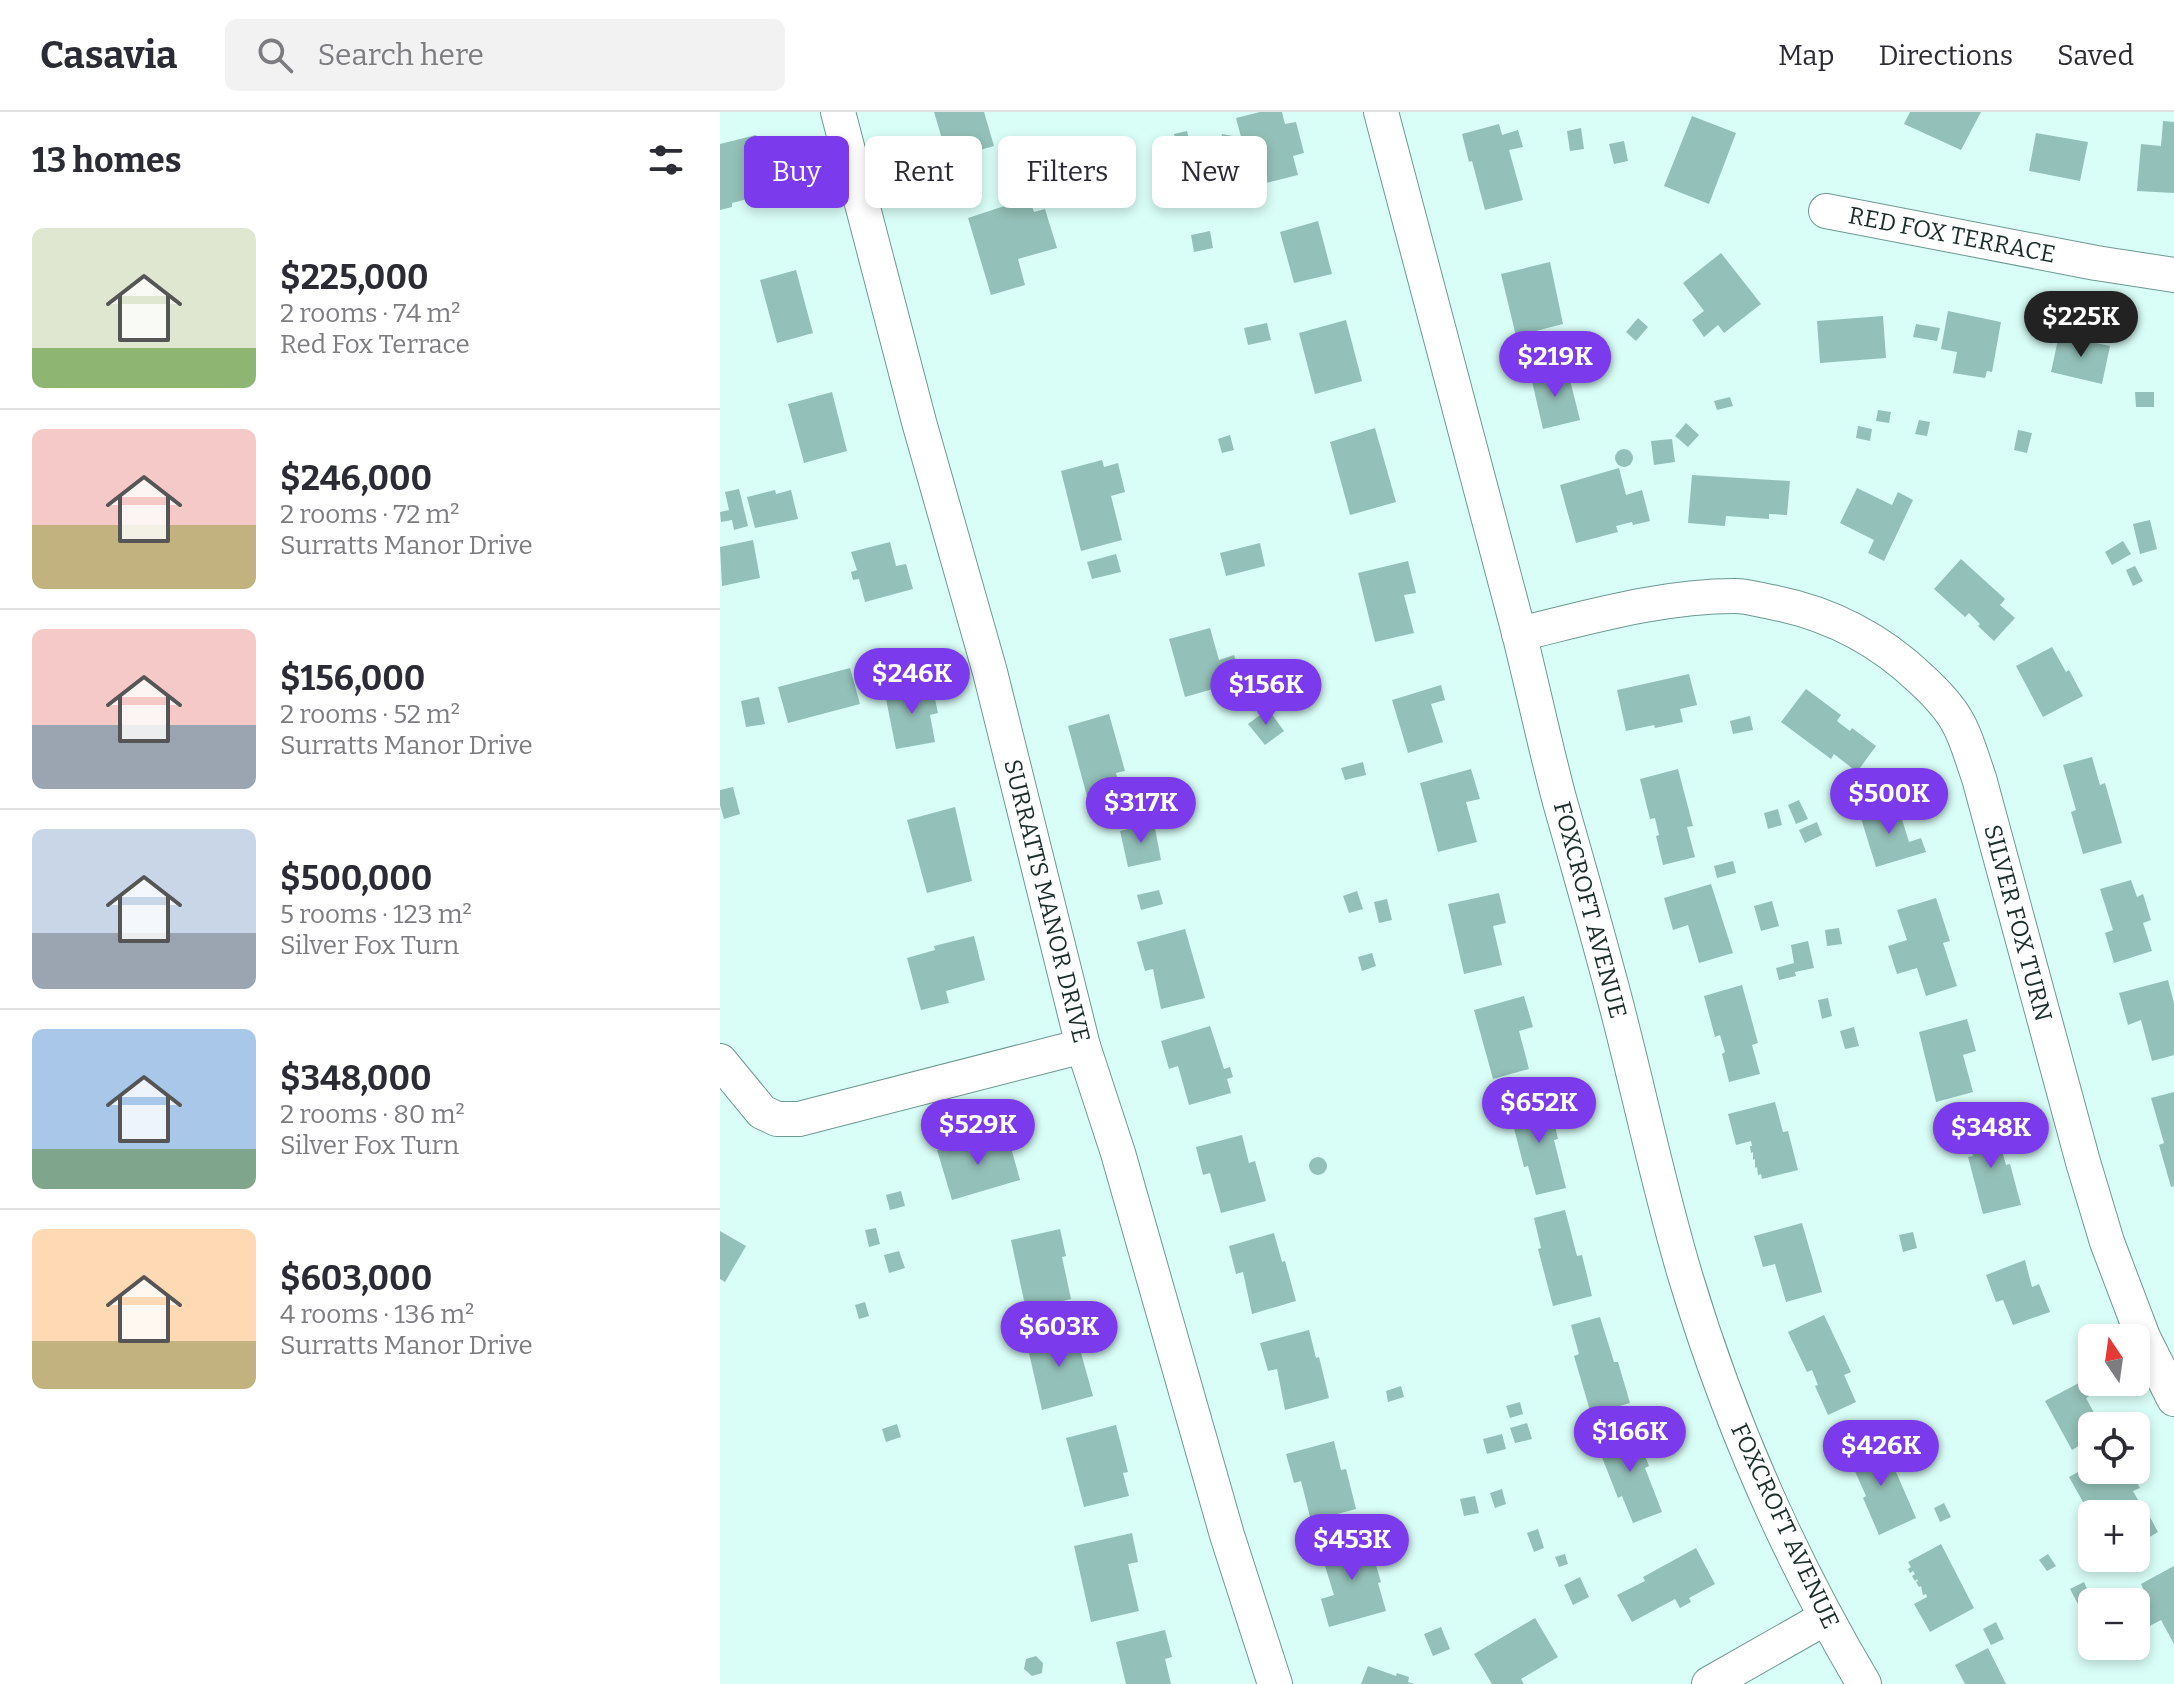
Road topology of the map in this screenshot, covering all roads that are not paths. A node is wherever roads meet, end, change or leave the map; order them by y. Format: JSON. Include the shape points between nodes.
{"nodes":[{"id":1,"x":838,"y":112,"type":"edge"},
{"id":2,"x":1381,"y":112,"type":"edge"},
{"id":3,"x":1826,"y":211,"type":"dead end"},
{"id":4,"x":2174,"y":275,"type":"edge"},
{"id":5,"x":1519,"y":634,"type":"junction"},
{"id":6,"x":1083,"y":1046,"type":"junction"},
{"id":7,"x":720,"y":1061,"type":"edge"},
{"id":8,"x":2174,"y":1399,"type":"edge"},
{"id":9,"x":1825,"y":1618,"type":"junction"},
{"id":10,"x":1275,"y":1684,"type":"edge"},
{"id":11,"x":1709,"y":1684,"type":"edge"},
{"id":12,"x":1864,"y":1684,"type":"edge"}],
"edges":[{"from":1,"to":6,"type":"street","name":"SURRATTS MANOR DRIVE","via":[[990,672]]},
{"from":2,"to":5,"type":"street","name":"FOXCROFT AVENUE"},
{"from":3,"to":4,"type":"street","name":"RED FOX TERRACE"},
{"from":5,"to":8,"type":"street","name":"SILVER FOX TURN","via":[[1633,607],[1738,596],[1794,606],[1847,626],[1908,666],[1947,707],[1963,732],[1979,778],[2107,1242],[2143,1337]]},
{"from":5,"to":9,"type":"street","name":"FOXCROFT AVENUE","via":[[1688,1285],[1731,1407]]},
{"from":6,"to":7,"type":"street","via":[[799,1119],[777,1119],[762,1112]]},
{"from":6,"to":10,"type":"street","name":"SURRATTS MANOR DRIVE"},
{"from":9,"to":11,"type":"street"},
{"from":9,"to":12,"type":"street","name":"FOXCROFT AVENUE"}]}
